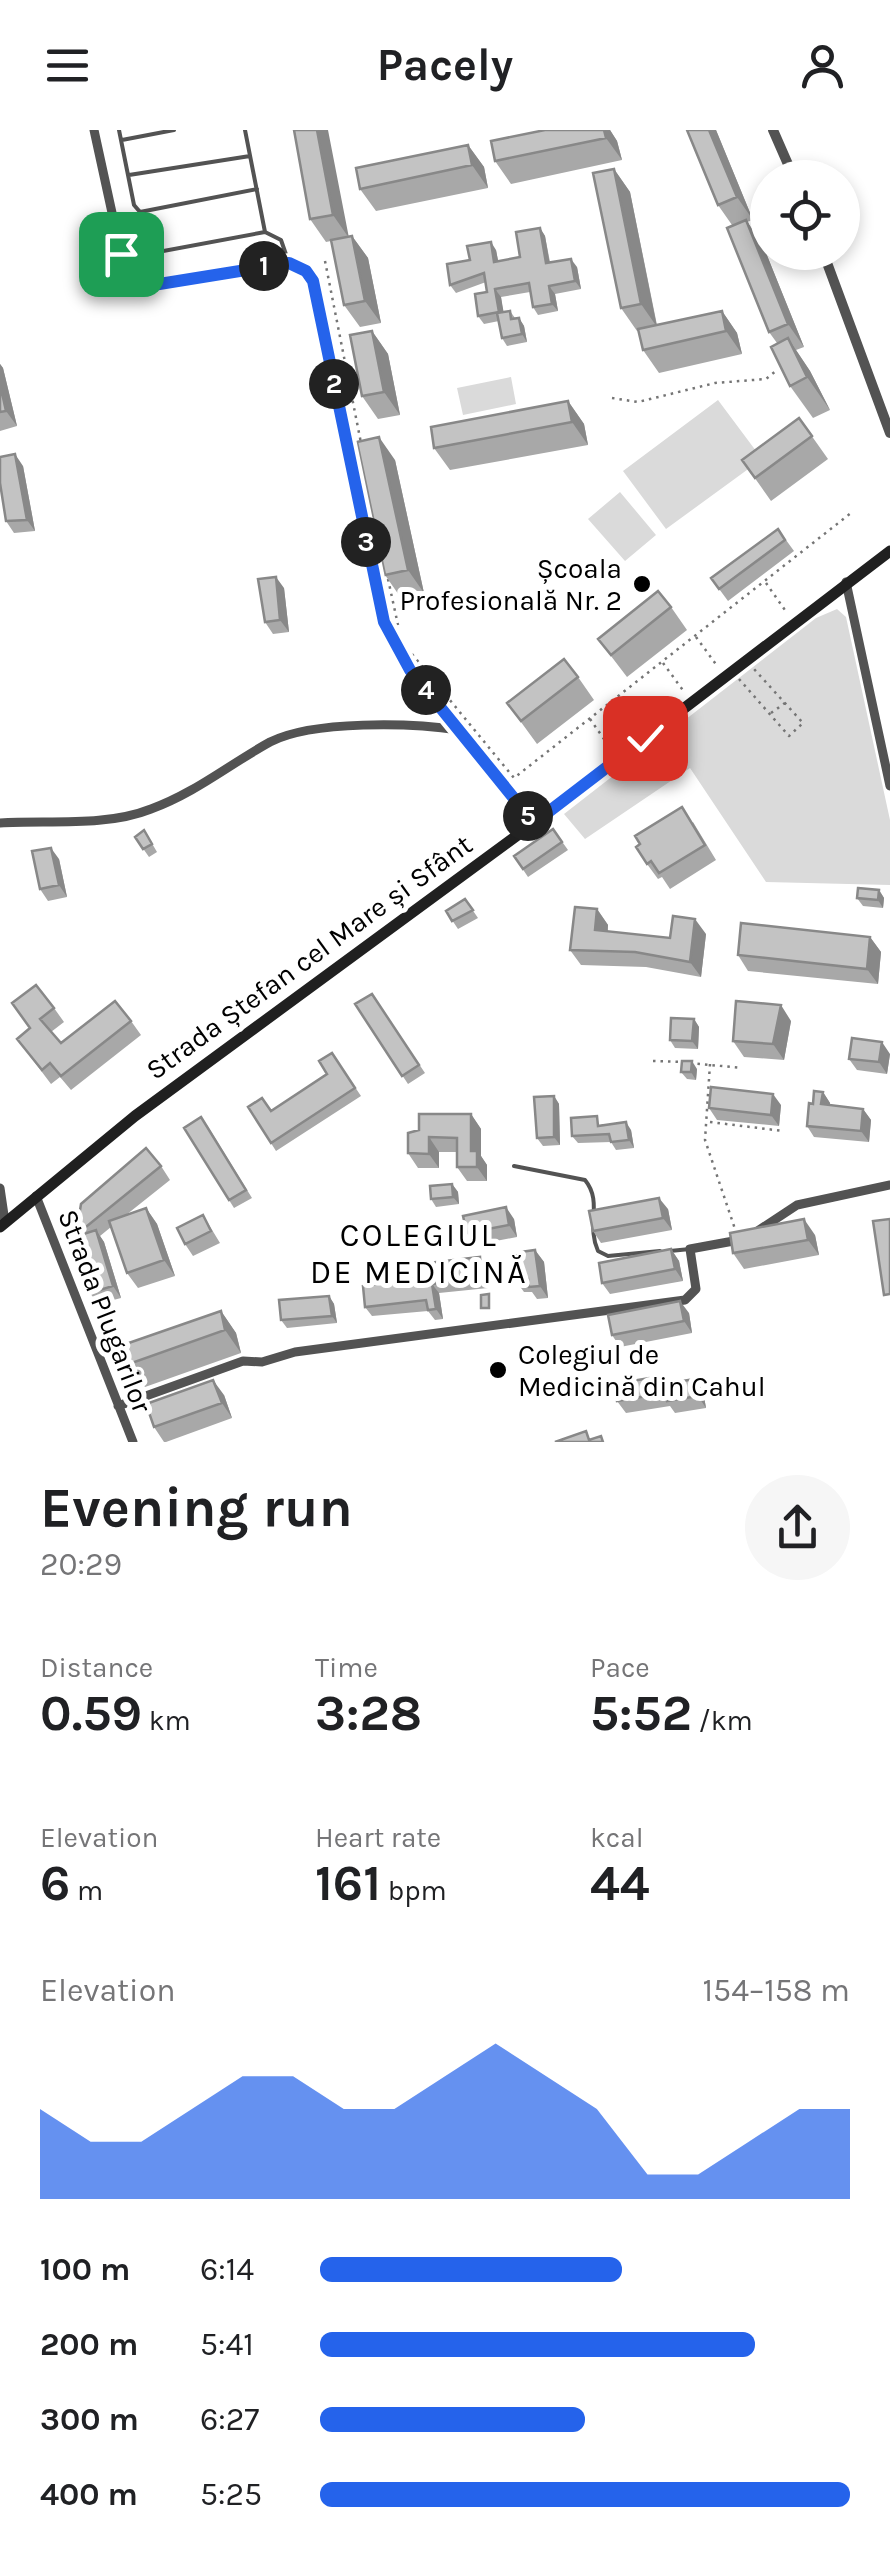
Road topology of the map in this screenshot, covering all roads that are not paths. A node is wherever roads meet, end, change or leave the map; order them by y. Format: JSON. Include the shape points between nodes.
{"nodes":[{"id":1,"x":94,"y":130,"type":"edge"},
{"id":2,"x":118,"y":130,"type":"edge"},
{"id":3,"x":174,"y":130,"type":"edge"},
{"id":4,"x":245,"y":130,"type":"edge"},
{"id":5,"x":773,"y":130,"type":"edge"},
{"id":6,"x":122,"y":140,"type":"junction"},
{"id":7,"x":250,"y":156,"type":"junction"},
{"id":8,"x":786,"y":160,"type":"edge"},
{"id":9,"x":129,"y":176,"type":"junction"},
{"id":10,"x":257,"y":188,"type":"junction"},
{"id":11,"x":265,"y":232,"type":"junction"},
{"id":12,"x":142,"y":255,"type":"dead end"},
{"id":13,"x":289,"y":263,"type":"junction"},
{"id":14,"x":831,"y":270,"type":"edge"},
{"id":15,"x":890,"y":432,"type":"edge"},
{"id":16,"x":890,"y":550,"type":"edge"},
{"id":17,"x":846,"y":582,"type":"junction"},
{"id":18,"x":458,"y":730,"type":"junction"},
{"id":19,"x":890,"y":786,"type":"edge"},
{"id":20,"x":0,"y":823,"type":"edge"},
{"id":21,"x":534,"y":823,"type":"junction"},
{"id":22,"x":514,"y":1166,"type":"dead end"},
{"id":23,"x":890,"y":1185,"type":"edge"},
{"id":24,"x":0,"y":1188,"type":"edge"},
{"id":25,"x":36,"y":1196,"type":"junction"},
{"id":26,"x":3,"y":1224,"type":"edge"},
{"id":27,"x":690,"y":1249,"type":"junction"},
{"id":28,"x":118,"y":1406,"type":"junction"},
{"id":29,"x":133,"y":1442,"type":"edge"}],
"edges":[{"from":1,"to":13,"type":"street","via":[[121,254],[137,282],[147,286]]},
{"from":2,"to":6,"type":"lane"},
{"from":3,"to":6,"type":"lane"},
{"from":4,"to":7,"type":"lane"},
{"from":5,"to":8,"type":"street"},
{"from":6,"to":9,"type":"lane"},
{"from":7,"to":9,"type":"lane"},
{"from":7,"to":10,"type":"lane"},
{"from":9,"to":10,"type":"lane","via":[[140,212]]},
{"from":10,"to":11,"type":"lane"},
{"from":11,"to":12,"type":"lane"},
{"from":11,"to":13,"type":"lane","via":[[281,240]]},
{"from":13,"to":18,"type":"street","via":[[313,281],[384,622],[410,670]]},
{"from":14,"to":15,"type":"street"},
{"from":16,"to":17,"type":"main road","name":"Strada Ștefan cel Mare și Sfânt"},
{"from":17,"to":19,"type":"street"},
{"from":17,"to":21,"type":"main road","name":"Strada Ștefan cel Mare și Sfânt"},
{"from":18,"to":20,"type":"street","via":[[367,725],[285,736],[150,810]]},
{"from":18,"to":21,"type":"street"},
{"from":21,"to":25,"type":"main road","name":"Strada Ștefan cel Mare și Sfânt","via":[[330,969]]},
{"from":22,"to":27,"type":"lane","via":[[586,1180],[596,1207],[590,1229],[598,1251],[608,1256]]},
{"from":23,"to":27,"type":"street","via":[[798,1206],[739,1240]]},
{"from":24,"to":26,"type":"street"},
{"from":25,"to":26,"type":"main road","name":"Strada Ștefan cel Mare și Sfânt"},
{"from":25,"to":28,"type":"street","name":"Strada Plugarilor"},
{"from":27,"to":28,"type":"street","via":[[696,1289],[685,1300],[242,1361]]},
{"from":28,"to":29,"type":"street","name":"Strada Plugarilor"}]}
